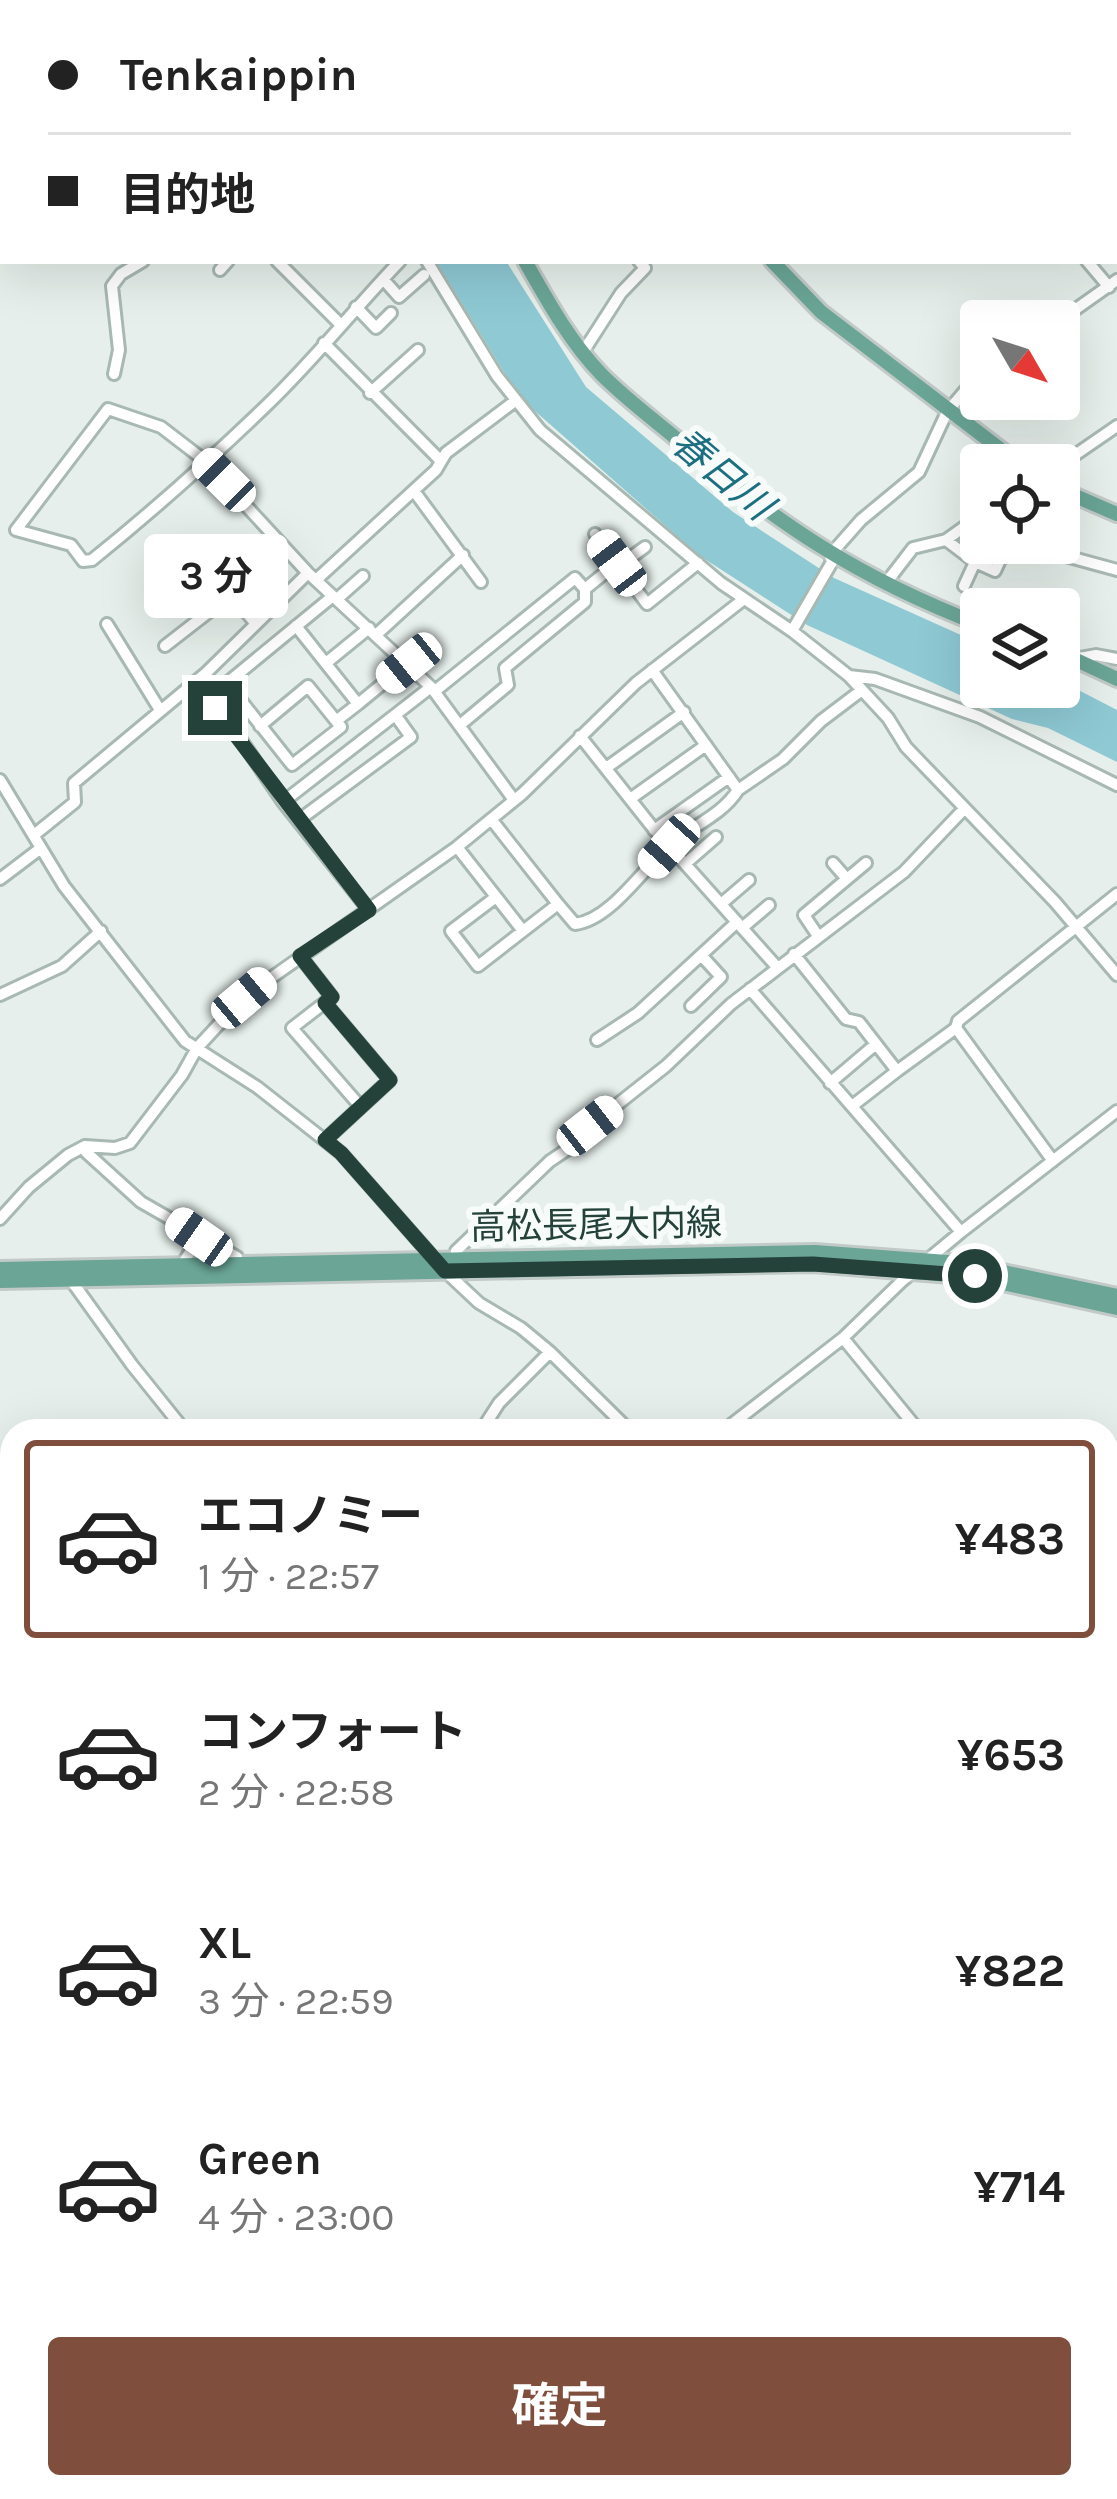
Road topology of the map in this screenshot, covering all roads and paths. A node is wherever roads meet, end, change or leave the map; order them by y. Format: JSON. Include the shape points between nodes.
{"nodes":[{"id":1,"x":138,"y":264,"type":"edge"},
{"id":2,"x":280,"y":264,"type":"edge"},
{"id":3,"x":397,"y":264,"type":"edge"},
{"id":4,"x":429,"y":264,"type":"edge"},
{"id":5,"x":527,"y":264,"type":"edge"},
{"id":6,"x":642,"y":264,"type":"edge"},
{"id":7,"x":775,"y":264,"type":"edge"},
{"id":8,"x":424,"y":275,"type":"dead end"},
{"id":9,"x":383,"y":279,"type":"junction"},
{"id":10,"x":1113,"y":283,"type":"edge"},
{"id":11,"x":1080,"y":306,"type":"edge"},
{"id":12,"x":356,"y":307,"type":"junction"},
{"id":13,"x":391,"y":313,"type":"dead end"},
{"id":14,"x":340,"y":324,"type":"junction"},
{"id":15,"x":324,"y":344,"type":"junction"},
{"id":16,"x":418,"y":350,"type":"dead end"},
{"id":17,"x":583,"y":352,"type":"junction"},
{"id":18,"x":114,"y":374,"type":"dead end"},
{"id":19,"x":370,"y":393,"type":"junction"},
{"id":20,"x":960,"y":397,"type":"edge"},
{"id":21,"x":514,"y":401,"type":"junction"},
{"id":22,"x":947,"y":412,"type":"junction"},
{"id":23,"x":1117,"y":426,"type":"edge"},
{"id":24,"x":992,"y":444,"type":"edge"},
{"id":25,"x":1080,"y":452,"type":"edge"},
{"id":26,"x":204,"y":460,"type":"junction"},
{"id":27,"x":440,"y":460,"type":"junction"},
{"id":28,"x":414,"y":490,"type":"junction"},
{"id":29,"x":1080,"y":498,"type":"edge"},
{"id":30,"x":1117,"y":514,"type":"edge"},
{"id":31,"x":960,"y":531,"type":"edge"},
{"id":32,"x":595,"y":534,"type":"dead end"},
{"id":33,"x":946,"y":540,"type":"junction"},
{"id":34,"x":645,"y":547,"type":"dead end"},
{"id":35,"x":960,"y":551,"type":"edge"},
{"id":36,"x":464,"y":556,"type":"junction"},
{"id":37,"x":1080,"y":560,"type":"edge"},
{"id":38,"x":829,"y":562,"type":"junction"},
{"id":39,"x":698,"y":563,"type":"junction"},
{"id":40,"x":974,"y":564,"type":"edge"},
{"id":41,"x":618,"y":565,"type":"junction"},
{"id":42,"x":1117,"y":570,"type":"edge"},
{"id":43,"x":312,"y":576,"type":"junction"},
{"id":44,"x":363,"y":576,"type":"dead end"},
{"id":45,"x":482,"y":582,"type":"dead end"},
{"id":46,"x":886,"y":583,"type":"junction"},
{"id":47,"x":964,"y":586,"type":"dead end"},
{"id":48,"x":585,"y":590,"type":"junction"},
{"id":49,"x":232,"y":594,"type":"junction"},
{"id":50,"x":335,"y":597,"type":"junction"},
{"id":51,"x":744,"y":599,"type":"junction"},
{"id":52,"x":180,"y":602,"type":"dead end"},
{"id":53,"x":960,"y":616,"type":"edge"},
{"id":54,"x":107,"y":624,"type":"dead end"},
{"id":55,"x":256,"y":624,"type":"junction"},
{"id":56,"x":296,"y":626,"type":"junction"},
{"id":57,"x":794,"y":628,"type":"junction"},
{"id":58,"x":373,"y":631,"type":"junction"},
{"id":59,"x":165,"y":646,"type":"dead end"},
{"id":60,"x":1080,"y":658,"type":"edge"},
{"id":61,"x":1117,"y":659,"type":"edge"},
{"id":62,"x":1080,"y":662,"type":"edge"},
{"id":63,"x":326,"y":663,"type":"junction"},
{"id":64,"x":409,"y":663,"type":"junction"},
{"id":65,"x":652,"y":670,"type":"junction"},
{"id":66,"x":849,"y":676,"type":"junction"},
{"id":67,"x":1117,"y":679,"type":"edge"},
{"id":68,"x":194,"y":683,"type":"junction"},
{"id":69,"x":433,"y":689,"type":"junction"},
{"id":70,"x":862,"y":690,"type":"junction"},
{"id":71,"x":358,"y":704,"type":"junction"},
{"id":72,"x":160,"y":710,"type":"junction"},
{"id":73,"x":684,"y":712,"type":"junction"},
{"id":74,"x":396,"y":716,"type":"junction"},
{"id":75,"x":336,"y":721,"type":"junction"},
{"id":76,"x":460,"y":725,"type":"junction"},
{"id":77,"x":260,"y":726,"type":"junction"},
{"id":78,"x":580,"y":736,"type":"junction"},
{"id":79,"x":706,"y":745,"type":"junction"},
{"id":80,"x":606,"y":768,"type":"junction"},
{"id":81,"x":729,"y":776,"type":"junction"},
{"id":82,"x":0,"y":780,"type":"edge"},
{"id":83,"x":1117,"y":785,"type":"edge"},
{"id":84,"x":738,"y":790,"type":"junction"},
{"id":85,"x":629,"y":799,"type":"junction"},
{"id":86,"x":514,"y":800,"type":"junction"},
{"id":87,"x":283,"y":802,"type":"junction"},
{"id":88,"x":964,"y":809,"type":"junction"},
{"id":89,"x":491,"y":819,"type":"junction"},
{"id":90,"x":299,"y":820,"type":"junction"},
{"id":91,"x":654,"y":830,"type":"junction"},
{"id":92,"x":34,"y":835,"type":"junction"},
{"id":93,"x":716,"y":838,"type":"dead end"},
{"id":94,"x":669,"y":846,"type":"junction"},
{"id":95,"x":457,"y":847,"type":"junction"},
{"id":96,"x":41,"y":848,"type":"junction"},
{"id":97,"x":833,"y":863,"type":"dead end"},
{"id":98,"x":866,"y":863,"type":"dead end"},
{"id":99,"x":685,"y":864,"type":"junction"},
{"id":100,"x":0,"y":879,"type":"edge"},
{"id":101,"x":847,"y":879,"type":"junction"},
{"id":102,"x":749,"y":880,"type":"dead end"},
{"id":103,"x":1117,"y":894,"type":"edge"},
{"id":104,"x":496,"y":897,"type":"junction"},
{"id":105,"x":558,"y":904,"type":"junction"},
{"id":106,"x":721,"y":904,"type":"junction"},
{"id":107,"x":769,"y":905,"type":"dead end"},
{"id":108,"x":369,"y":910,"type":"junction"},
{"id":109,"x":740,"y":925,"type":"junction"},
{"id":110,"x":1076,"y":929,"type":"junction"},
{"id":111,"x":101,"y":931,"type":"junction"},
{"id":112,"x":523,"y":932,"type":"junction"},
{"id":113,"x":818,"y":935,"type":"junction"},
{"id":114,"x":794,"y":954,"type":"junction"},
{"id":115,"x":701,"y":955,"type":"junction"},
{"id":116,"x":300,"y":956,"type":"junction"},
{"id":117,"x":777,"y":967,"type":"junction"},
{"id":118,"x":1117,"y":975,"type":"edge"},
{"id":119,"x":750,"y":989,"type":"junction"},
{"id":120,"x":0,"y":995,"type":"edge"},
{"id":121,"x":325,"y":1003,"type":"junction"},
{"id":122,"x":691,"y":1006,"type":"dead end"},
{"id":123,"x":956,"y":1028,"type":"junction"},
{"id":124,"x":597,"y":1040,"type":"dead end"},
{"id":125,"x":877,"y":1044,"type":"junction"},
{"id":126,"x":197,"y":1048,"type":"junction"},
{"id":127,"x":897,"y":1071,"type":"junction"},
{"id":128,"x":830,"y":1082,"type":"junction"},
{"id":129,"x":361,"y":1106,"type":"junction"},
{"id":130,"x":852,"y":1106,"type":"junction"},
{"id":131,"x":1117,"y":1111,"type":"edge"},
{"id":132,"x":325,"y":1140,"type":"junction"},
{"id":133,"x":86,"y":1146,"type":"junction"},
{"id":134,"x":1053,"y":1160,"type":"junction"},
{"id":135,"x":0,"y":1219,"type":"edge"},
{"id":136,"x":961,"y":1232,"type":"junction"},
{"id":137,"x":199,"y":1237,"type":"junction"},
{"id":138,"x":721,"y":1258,"type":"junction"},
{"id":139,"x":929,"y":1259,"type":"junction"},
{"id":140,"x":445,"y":1263,"type":"junction"},
{"id":141,"x":238,"y":1264,"type":"junction"},
{"id":142,"x":182,"y":1265,"type":"junction"},
{"id":143,"x":916,"y":1269,"type":"junction"},
{"id":144,"x":0,"y":1270,"type":"edge"},
{"id":145,"x":67,"y":1274,"type":"junction"},
{"id":146,"x":0,"y":1282,"type":"edge"},
{"id":147,"x":1117,"y":1296,"type":"edge"},
{"id":148,"x":1117,"y":1308,"type":"edge"},
{"id":149,"x":844,"y":1338,"type":"junction"},
{"id":150,"x":550,"y":1352,"type":"junction"},
{"id":151,"x":175,"y":1419,"type":"edge"},
{"id":152,"x":489,"y":1419,"type":"edge"},
{"id":153,"x":618,"y":1419,"type":"edge"},
{"id":154,"x":739,"y":1419,"type":"edge"},
{"id":155,"x":909,"y":1419,"type":"edge"}],
"edges":[{"from":1,"to":18,"type":"street","via":[[112,286]]},
{"from":2,"to":14,"type":"street"},
{"from":3,"to":9,"type":"street"},
{"from":4,"to":21,"type":"street"},
{"from":5,"to":17,"type":"main road"},
{"from":6,"to":17,"type":"street"},
{"from":7,"to":22,"type":"main road","via":[[821,312]]},
{"from":8,"to":9,"type":"street","via":[[399,297]]},
{"from":9,"to":12,"type":"street"},
{"from":10,"to":11,"type":"street"},
{"from":12,"to":13,"type":"street","via":[[371,332]]},
{"from":12,"to":14,"type":"street"},
{"from":14,"to":15,"type":"street"},
{"from":15,"to":19,"type":"street"},
{"from":15,"to":26,"type":"street"},
{"from":16,"to":19,"type":"street"},
{"from":17,"to":38,"type":"main road"},
{"from":19,"to":27,"type":"street"},
{"from":20,"to":22,"type":"street"},
{"from":21,"to":27,"type":"street"},
{"from":21,"to":39,"type":"street"},
{"from":22,"to":24,"type":"main road"},
{"from":22,"to":38,"type":"street","via":[[919,472],[861,520]]},
{"from":23,"to":25,"type":"street"},
{"from":26,"to":26,"type":"street","via":[[161,427],[107,409],[16,530],[71,545],[83,561],[92,560]]},
{"from":26,"to":43,"type":"street"},
{"from":27,"to":28,"type":"street"},
{"from":28,"to":36,"type":"street"},
{"from":28,"to":43,"type":"street"},
{"from":29,"to":30,"type":"main road"},
{"from":31,"to":33,"type":"street"},
{"from":32,"to":41,"type":"street"},
{"from":33,"to":35,"type":"street"},
{"from":33,"to":46,"type":"street","via":[[913,548]]},
{"from":34,"to":41,"type":"street"},
{"from":36,"to":45,"type":"street"},
{"from":36,"to":58,"type":"street"},
{"from":37,"to":42,"type":"street"},
{"from":38,"to":46,"type":"main road"},
{"from":38,"to":57,"type":"street"},
{"from":39,"to":41,"type":"street","via":[[647,604]]},
{"from":39,"to":51,"type":"street"},
{"from":40,"to":47,"type":"street"},
{"from":41,"to":48,"type":"street"},
{"from":43,"to":50,"type":"street"},
{"from":43,"to":55,"type":"street"},
{"from":44,"to":50,"type":"street"},
{"from":46,"to":53,"type":"main road"},
{"from":48,"to":69,"type":"street","via":[[575,578]]},
{"from":48,"to":76,"type":"street","via":[[585,602],[506,668],[508,685]]},
{"from":49,"to":52,"type":"street","via":[[214,573]]},
{"from":49,"to":55,"type":"street"},
{"from":49,"to":59,"type":"street"},
{"from":50,"to":56,"type":"street"},
{"from":50,"to":58,"type":"street"},
{"from":51,"to":57,"type":"street"},
{"from":51,"to":65,"type":"street"},
{"from":54,"to":72,"type":"street"},
{"from":55,"to":68,"type":"street"},
{"from":56,"to":63,"type":"street"},
{"from":56,"to":77,"type":"street","via":[[227,683]]},
{"from":57,"to":66,"type":"street"},
{"from":58,"to":63,"type":"street"},
{"from":58,"to":64,"type":"street"},
{"from":60,"to":61,"type":"street"},
{"from":62,"to":67,"type":"main road"},
{"from":63,"to":71,"type":"street"},
{"from":64,"to":69,"type":"street"},
{"from":64,"to":71,"type":"street"},
{"from":65,"to":73,"type":"street"},
{"from":65,"to":78,"type":"street"},
{"from":66,"to":70,"type":"street"},
{"from":66,"to":83,"type":"street","via":[[980,717]]},
{"from":68,"to":72,"type":"street"},
{"from":68,"to":87,"type":"street"},
{"from":69,"to":74,"type":"street"},
{"from":69,"to":76,"type":"street"},
{"from":70,"to":84,"type":"street"},
{"from":70,"to":88,"type":"street"},
{"from":71,"to":75,"type":"street"},
{"from":72,"to":92,"type":"street","via":[[74,783],[75,802]]},
{"from":73,"to":79,"type":"street"},
{"from":73,"to":80,"type":"street"},
{"from":74,"to":87,"type":"street"},
{"from":74,"to":90,"type":"street","via":[[411,737]]},
{"from":75,"to":77,"type":"street","via":[[308,686]]},
{"from":75,"to":77,"type":"street","via":[[341,727],[292,765]]},
{"from":76,"to":86,"type":"street"},
{"from":78,"to":80,"type":"street"},
{"from":78,"to":86,"type":"street"},
{"from":79,"to":81,"type":"street"},
{"from":79,"to":85,"type":"street"},
{"from":80,"to":85,"type":"street"},
{"from":81,"to":84,"type":"street"},
{"from":81,"to":91,"type":"street"},
{"from":82,"to":92,"type":"street"},
{"from":84,"to":94,"type":"street"},
{"from":85,"to":91,"type":"street"},
{"from":86,"to":89,"type":"street"},
{"from":87,"to":90,"type":"street"},
{"from":88,"to":110,"type":"street"},
{"from":88,"to":113,"type":"street","via":[[904,872]]},
{"from":89,"to":95,"type":"street"},
{"from":89,"to":105,"type":"street"},
{"from":90,"to":108,"type":"street"},
{"from":91,"to":94,"type":"street"},
{"from":92,"to":96,"type":"street"},
{"from":93,"to":99,"type":"street"},
{"from":94,"to":99,"type":"street"},
{"from":94,"to":105,"type":"street","via":[[588,922],[575,924]]},
{"from":95,"to":104,"type":"street"},
{"from":95,"to":108,"type":"street"},
{"from":96,"to":100,"type":"street"},
{"from":96,"to":111,"type":"street"},
{"from":97,"to":101,"type":"street"},
{"from":98,"to":101,"type":"street"},
{"from":99,"to":106,"type":"street"},
{"from":101,"to":113,"type":"street","via":[[804,915]]},
{"from":102,"to":106,"type":"street"},
{"from":103,"to":110,"type":"street"},
{"from":104,"to":112,"type":"street"},
{"from":104,"to":112,"type":"street","via":[[451,932],[478,966]]},
{"from":105,"to":112,"type":"street"},
{"from":106,"to":109,"type":"street"},
{"from":107,"to":109,"type":"street"},
{"from":108,"to":116,"type":"street"},
{"from":109,"to":115,"type":"street"},
{"from":109,"to":117,"type":"street"},
{"from":110,"to":118,"type":"street"},
{"from":110,"to":123,"type":"street"},
{"from":111,"to":120,"type":"street","via":[[62,966]]},
{"from":111,"to":126,"type":"street"},
{"from":113,"to":114,"type":"street"},
{"from":114,"to":117,"type":"street"},
{"from":114,"to":125,"type":"street"},
{"from":115,"to":122,"type":"street","via":[[721,977]]},
{"from":115,"to":124,"type":"street"},
{"from":116,"to":121,"type":"street","via":[[332,997]]},
{"from":116,"to":126,"type":"street"},
{"from":117,"to":119,"type":"street"},
{"from":119,"to":128,"type":"street"},
{"from":119,"to":140,"type":"street","via":[[537,1172]]},
{"from":121,"to":129,"type":"street","via":[[390,1080]]},
{"from":121,"to":129,"type":"street","via":[[292,1028]]},
{"from":123,"to":127,"type":"street"},
{"from":123,"to":134,"type":"street"},
{"from":125,"to":127,"type":"street"},
{"from":125,"to":128,"type":"street"},
{"from":126,"to":132,"type":"street"},
{"from":126,"to":133,"type":"street","via":[[130,1143]]},
{"from":127,"to":130,"type":"street"},
{"from":128,"to":130,"type":"street"},
{"from":129,"to":132,"type":"street"},
{"from":130,"to":136,"type":"street"},
{"from":131,"to":134,"type":"street"},
{"from":132,"to":140,"type":"street"},
{"from":133,"to":135,"type":"street","via":[[53,1165]]},
{"from":133,"to":137,"type":"street","via":[[140,1202]]},
{"from":134,"to":136,"type":"street"},
{"from":136,"to":139,"type":"street"},
{"from":137,"to":141,"type":"street"},
{"from":137,"to":142,"type":"street"},
{"from":138,"to":139,"type":"main road","name":"高松長尾大内線","via":[[815,1252]]},
{"from":138,"to":140,"type":"main road","name":"高松長尾大内線"},
{"from":138,"to":143,"type":"main road","name":"高松長尾大内線"},
{"from":139,"to":143,"type":"street"},
{"from":139,"to":147,"type":"main road","name":"高松長尾大内線"},
{"from":140,"to":141,"type":"main road","name":"高松長尾大内線"},
{"from":140,"to":145,"type":"main road","name":"高松長尾大内線"},
{"from":140,"to":150,"type":"street","via":[[479,1304]]},
{"from":141,"to":142,"type":"main road","name":"高松長尾大内線"},
{"from":142,"to":145,"type":"main road","name":"高松長尾大内線"},
{"from":143,"to":148,"type":"main road","name":"高松長尾大内線"},
{"from":143,"to":149,"type":"street"},
{"from":144,"to":145,"type":"main road","name":"高松長尾大内線"},
{"from":145,"to":146,"type":"main road","name":"高松長尾大内線"},
{"from":145,"to":151,"type":"street"},
{"from":149,"to":154,"type":"street"},
{"from":149,"to":155,"type":"street"},
{"from":150,"to":152,"type":"street"},
{"from":150,"to":153,"type":"street"}]}
